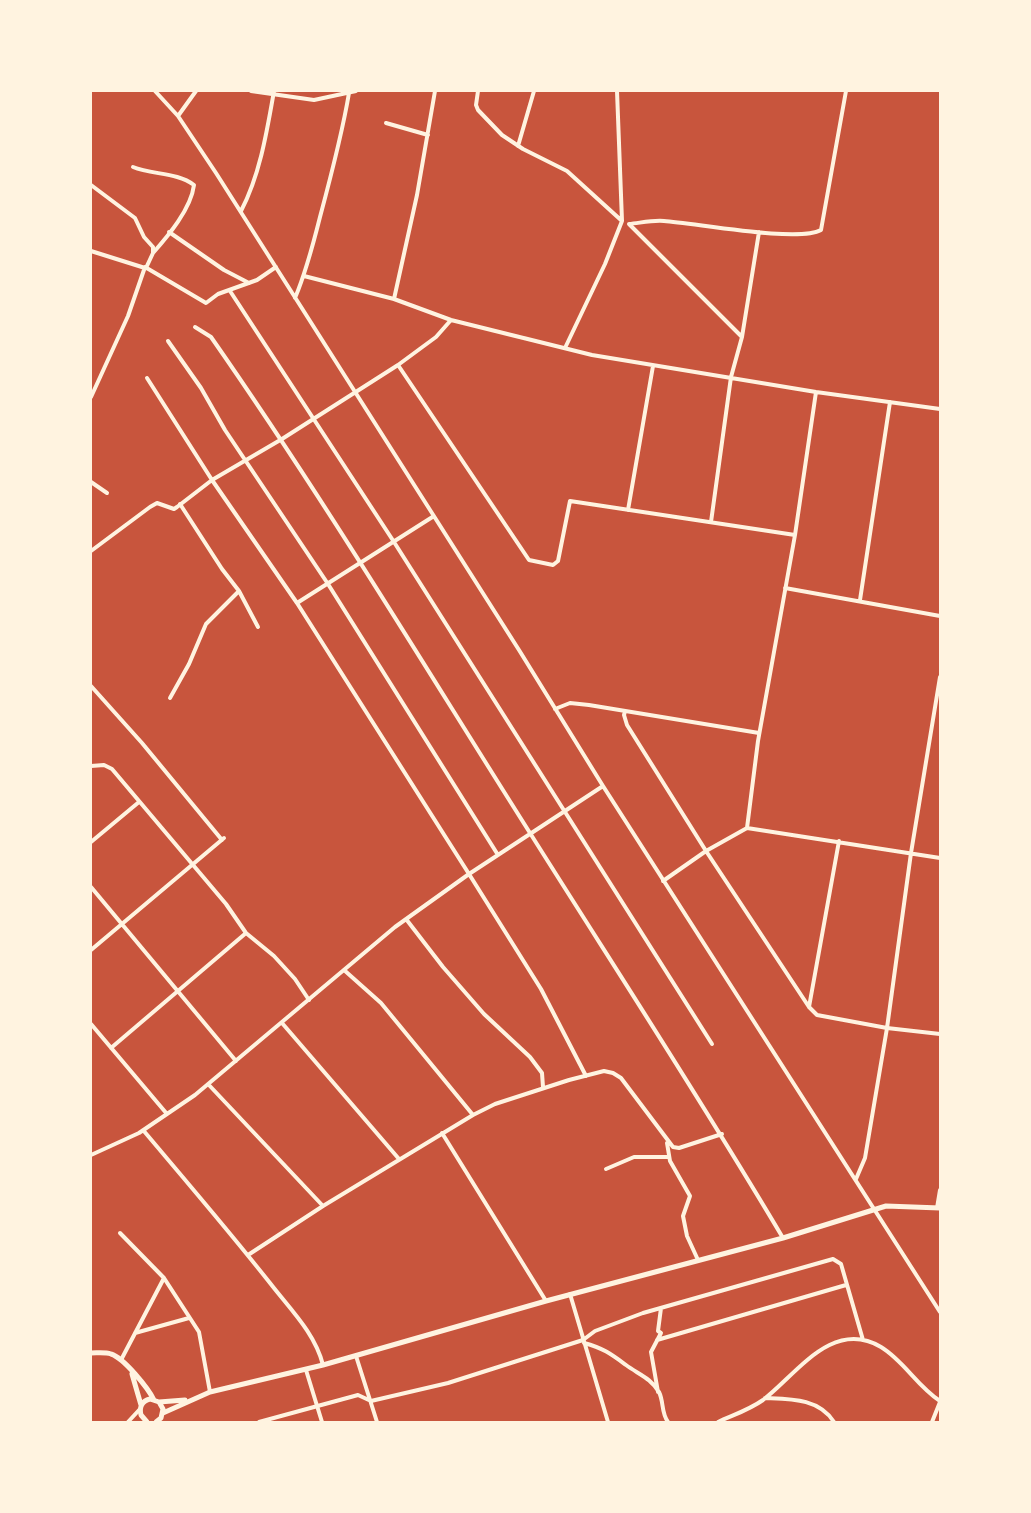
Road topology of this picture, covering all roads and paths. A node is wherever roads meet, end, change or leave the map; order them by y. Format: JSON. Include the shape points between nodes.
{"nodes":[{"id":1,"x":155,"y":91,"type":"edge"},
{"id":2,"x":196,"y":91,"type":"edge"},
{"id":3,"x":251,"y":91,"type":"edge"},
{"id":4,"x":356,"y":91,"type":"edge"},
{"id":5,"x":435,"y":91,"type":"edge"},
{"id":6,"x":478,"y":91,"type":"edge"},
{"id":7,"x":534,"y":91,"type":"edge"},
{"id":8,"x":617,"y":91,"type":"edge"},
{"id":9,"x":846,"y":91,"type":"edge"},
{"id":10,"x":274,"y":93,"type":"edge"},
{"id":11,"x":349,"y":93,"type":"junction"},
{"id":12,"x":178,"y":116,"type":"junction"},
{"id":13,"x":386,"y":123,"type":"dead end"},
{"id":14,"x":428,"y":135,"type":"junction"},
{"id":15,"x":518,"y":146,"type":"junction"},
{"id":16,"x":133,"y":167,"type":"dead end"},
{"id":17,"x":91,"y":185,"type":"edge"},
{"id":18,"x":240,"y":211,"type":"junction"},
{"id":19,"x":622,"y":221,"type":"junction"},
{"id":20,"x":629,"y":224,"type":"junction"},
{"id":21,"x":169,"y":232,"type":"junction"},
{"id":22,"x":759,"y":232,"type":"junction"},
{"id":23,"x":91,"y":251,"type":"edge"},
{"id":24,"x":153,"y":253,"type":"junction"},
{"id":25,"x":146,"y":268,"type":"junction"},
{"id":26,"x":276,"y":268,"type":"junction"},
{"id":27,"x":304,"y":276,"type":"junction"},
{"id":28,"x":249,"y":283,"type":"junction"},
{"id":29,"x":230,"y":291,"type":"junction"},
{"id":30,"x":295,"y":298,"type":"junction"},
{"id":31,"x":394,"y":300,"type":"junction"},
{"id":32,"x":451,"y":320,"type":"junction"},
{"id":33,"x":195,"y":326,"type":"dead end"},
{"id":34,"x":742,"y":337,"type":"junction"},
{"id":35,"x":168,"y":340,"type":"dead end"},
{"id":36,"x":565,"y":348,"type":"junction"},
{"id":37,"x":398,"y":365,"type":"junction"},
{"id":38,"x":653,"y":366,"type":"junction"},
{"id":39,"x":732,"y":377,"type":"junction"},
{"id":40,"x":147,"y":378,"type":"dead end"},
{"id":41,"x":816,"y":392,"type":"junction"},
{"id":42,"x":356,"y":393,"type":"junction"},
{"id":43,"x":91,"y":397,"type":"edge"},
{"id":44,"x":890,"y":402,"type":"junction"},
{"id":45,"x":940,"y":409,"type":"edge"},
{"id":46,"x":313,"y":419,"type":"junction"},
{"id":47,"x":282,"y":439,"type":"junction"},
{"id":48,"x":246,"y":460,"type":"junction"},
{"id":49,"x":212,"y":480,"type":"junction"},
{"id":50,"x":91,"y":482,"type":"edge"},
{"id":51,"x":108,"y":492,"type":"dead end"},
{"id":52,"x":180,"y":504,"type":"junction"},
{"id":53,"x":628,"y":510,"type":"junction"},
{"id":54,"x":434,"y":516,"type":"junction"},
{"id":55,"x":711,"y":522,"type":"junction"},
{"id":56,"x":795,"y":536,"type":"junction"},
{"id":57,"x":394,"y":542,"type":"junction"},
{"id":58,"x":91,"y":551,"type":"edge"},
{"id":59,"x":361,"y":563,"type":"junction"},
{"id":60,"x":328,"y":584,"type":"junction"},
{"id":61,"x":785,"y":588,"type":"junction"},
{"id":62,"x":239,"y":591,"type":"junction"},
{"id":63,"x":860,"y":600,"type":"junction"},
{"id":64,"x":297,"y":603,"type":"junction"},
{"id":65,"x":940,"y":616,"type":"edge"},
{"id":66,"x":258,"y":627,"type":"dead end"},
{"id":67,"x":940,"y":677,"type":"edge"},
{"id":68,"x":91,"y":686,"type":"edge"},
{"id":69,"x":170,"y":698,"type":"dead end"},
{"id":70,"x":555,"y":709,"type":"junction"},
{"id":71,"x":626,"y":711,"type":"junction"},
{"id":72,"x":759,"y":733,"type":"junction"},
{"id":73,"x":91,"y":766,"type":"edge"},
{"id":74,"x":603,"y":786,"type":"junction"},
{"id":75,"x":139,"y":802,"type":"junction"},
{"id":76,"x":565,"y":811,"type":"junction"},
{"id":77,"x":746,"y":828,"type":"junction"},
{"id":78,"x":530,"y":834,"type":"junction"},
{"id":79,"x":839,"y":841,"type":"junction"},
{"id":80,"x":91,"y":842,"type":"edge"},
{"id":81,"x":706,"y":851,"type":"junction"},
{"id":82,"x":912,"y":853,"type":"junction"},
{"id":83,"x":498,"y":855,"type":"junction"},
{"id":84,"x":940,"y":858,"type":"edge"},
{"id":85,"x":192,"y":864,"type":"junction"},
{"id":86,"x":469,"y":874,"type":"junction"},
{"id":87,"x":663,"y":880,"type":"junction"},
{"id":88,"x":91,"y":887,"type":"edge"},
{"id":89,"x":406,"y":919,"type":"junction"},
{"id":90,"x":122,"y":924,"type":"junction"},
{"id":91,"x":246,"y":933,"type":"junction"},
{"id":92,"x":91,"y":950,"type":"edge"},
{"id":93,"x":344,"y":970,"type":"junction"},
{"id":94,"x":179,"y":990,"type":"junction"},
{"id":95,"x":308,"y":1000,"type":"junction"},
{"id":96,"x":809,"y":1007,"type":"junction"},
{"id":97,"x":282,"y":1023,"type":"junction"},
{"id":98,"x":91,"y":1024,"type":"edge"},
{"id":99,"x":887,"y":1028,"type":"junction"},
{"id":100,"x":940,"y":1034,"type":"edge"},
{"id":101,"x":712,"y":1044,"type":"dead end"},
{"id":102,"x":111,"y":1048,"type":"junction"},
{"id":103,"x":236,"y":1061,"type":"junction"},
{"id":104,"x":586,"y":1076,"type":"junction"},
{"id":105,"x":208,"y":1084,"type":"junction"},
{"id":106,"x":543,"y":1087,"type":"junction"},
{"id":107,"x":167,"y":1114,"type":"junction"},
{"id":108,"x":473,"y":1115,"type":"junction"},
{"id":109,"x":143,"y":1130,"type":"junction"},
{"id":110,"x":442,"y":1133,"type":"junction"},
{"id":111,"x":722,"y":1134,"type":"junction"},
{"id":112,"x":667,"y":1142,"type":"junction"},
{"id":113,"x":91,"y":1155,"type":"edge"},
{"id":114,"x":668,"y":1157,"type":"junction"},
{"id":115,"x":399,"y":1159,"type":"junction"},
{"id":116,"x":606,"y":1169,"type":"dead end"},
{"id":117,"x":856,"y":1179,"type":"junction"},
{"id":118,"x":940,"y":1190,"type":"edge"},
{"id":119,"x":323,"y":1206,"type":"junction"},
{"id":120,"x":938,"y":1208,"type":"edge"},
{"id":121,"x":872,"y":1210,"type":"junction"},
{"id":122,"x":120,"y":1233,"type":"dead end"},
{"id":123,"x":783,"y":1238,"type":"junction"},
{"id":124,"x":248,"y":1255,"type":"junction"},
{"id":125,"x":698,"y":1260,"type":"junction"},
{"id":126,"x":164,"y":1278,"type":"junction"},
{"id":127,"x":846,"y":1285,"type":"junction"},
{"id":128,"x":570,"y":1294,"type":"junction"},
{"id":129,"x":546,"y":1300,"type":"junction"},
{"id":130,"x":661,"y":1308,"type":"junction"},
{"id":131,"x":940,"y":1312,"type":"edge"},
{"id":132,"x":189,"y":1318,"type":"junction"},
{"id":133,"x":135,"y":1333,"type":"junction"},
{"id":134,"x":661,"y":1335,"type":"junction"},
{"id":135,"x":863,"y":1340,"type":"junction"},
{"id":136,"x":584,"y":1342,"type":"junction"},
{"id":137,"x":91,"y":1353,"type":"edge"},
{"id":138,"x":356,"y":1356,"type":"junction"},
{"id":139,"x":121,"y":1360,"type":"junction"},
{"id":140,"x":323,"y":1365,"type":"junction"},
{"id":141,"x":306,"y":1370,"type":"junction"},
{"id":142,"x":132,"y":1373,"type":"junction"},
{"id":143,"x":210,"y":1392,"type":"junction"},
{"id":144,"x":658,"y":1392,"type":"junction"},
{"id":145,"x":765,"y":1398,"type":"junction"},
{"id":146,"x":188,"y":1400,"type":"junction"},
{"id":147,"x":156,"y":1401,"type":"junction"},
{"id":148,"x":940,"y":1401,"type":"edge"},
{"id":149,"x":371,"y":1402,"type":"junction"},
{"id":150,"x":141,"y":1407,"type":"junction"},
{"id":151,"x":318,"y":1407,"type":"junction"},
{"id":152,"x":160,"y":1419,"type":"edge"},
{"id":153,"x":144,"y":1421,"type":"edge"},
{"id":154,"x":128,"y":1422,"type":"edge"},
{"id":155,"x":259,"y":1422,"type":"edge"},
{"id":156,"x":322,"y":1422,"type":"edge"},
{"id":157,"x":377,"y":1422,"type":"edge"},
{"id":158,"x":608,"y":1422,"type":"edge"},
{"id":159,"x":668,"y":1422,"type":"edge"},
{"id":160,"x":718,"y":1422,"type":"edge"},
{"id":161,"x":834,"y":1422,"type":"edge"},
{"id":162,"x":932,"y":1422,"type":"edge"}],
"edges":[{"from":1,"to":12,"type":"street"},
{"from":2,"to":12,"type":"street"},
{"from":3,"to":10,"type":"street"},
{"from":4,"to":11,"type":"street"},
{"from":5,"to":14,"type":"street"},
{"from":6,"to":15,"type":"street","via":[[476,106],[482,116]]},
{"from":7,"to":15,"type":"street"},
{"from":8,"to":19,"type":"street"},
{"from":9,"to":22,"type":"street","via":[[821,230],[813,234]]},
{"from":10,"to":11,"type":"street","via":[[314,100]]},
{"from":10,"to":18,"type":"street","via":[[254,183]]},
{"from":11,"to":27,"type":"street","via":[[341,138]]},
{"from":12,"to":18,"type":"street"},
{"from":13,"to":14,"type":"street"},
{"from":14,"to":31,"type":"street"},
{"from":15,"to":19,"type":"street","via":[[567,171]]},
{"from":16,"to":21,"type":"street","via":[[194,185],[190,199]]},
{"from":17,"to":24,"type":"street","via":[[135,218],[144,238],[153,247]]},
{"from":18,"to":26,"type":"street"},
{"from":19,"to":20,"type":"street"},
{"from":19,"to":36,"type":"street"},
{"from":20,"to":22,"type":"street","via":[[662,220]]},
{"from":20,"to":34,"type":"street"},
{"from":21,"to":24,"type":"street"},
{"from":21,"to":28,"type":"street"},
{"from":22,"to":34,"type":"street"},
{"from":23,"to":25,"type":"street"},
{"from":24,"to":25,"type":"street"},
{"from":25,"to":29,"type":"street","via":[[206,303],[218,294]]},
{"from":25,"to":43,"type":"street","via":[[118,341]]},
{"from":26,"to":28,"type":"street"},
{"from":26,"to":30,"type":"street"},
{"from":27,"to":30,"type":"street"},
{"from":27,"to":31,"type":"street"},
{"from":28,"to":29,"type":"street"},
{"from":29,"to":46,"type":"street"},
{"from":30,"to":42,"type":"street"},
{"from":31,"to":32,"type":"street"},
{"from":32,"to":36,"type":"street"},
{"from":32,"to":37,"type":"street","via":[[430,342]]},
{"from":33,"to":47,"type":"street","via":[[211,337]]},
{"from":34,"to":39,"type":"street"},
{"from":35,"to":48,"type":"street"},
{"from":36,"to":38,"type":"street"},
{"from":37,"to":42,"type":"street"},
{"from":37,"to":53,"type":"street","via":[[529,560],[553,565],[558,561],[570,501]]},
{"from":38,"to":39,"type":"street"},
{"from":38,"to":53,"type":"street"},
{"from":39,"to":41,"type":"street"},
{"from":39,"to":55,"type":"street"},
{"from":40,"to":49,"type":"street"},
{"from":41,"to":44,"type":"street"},
{"from":41,"to":56,"type":"street"},
{"from":42,"to":46,"type":"street"},
{"from":42,"to":54,"type":"street"},
{"from":44,"to":45,"type":"street"},
{"from":44,"to":63,"type":"street"},
{"from":46,"to":47,"type":"street"},
{"from":46,"to":57,"type":"street"},
{"from":47,"to":48,"type":"street"},
{"from":47,"to":59,"type":"street"},
{"from":48,"to":49,"type":"street"},
{"from":48,"to":60,"type":"street"},
{"from":49,"to":52,"type":"street"},
{"from":49,"to":64,"type":"street"},
{"from":50,"to":51,"type":"street"},
{"from":52,"to":58,"type":"street","via":[[174,508],[162,504],[150,507]]},
{"from":52,"to":62,"type":"street"},
{"from":53,"to":55,"type":"street"},
{"from":54,"to":57,"type":"street"},
{"from":54,"to":70,"type":"street"},
{"from":55,"to":56,"type":"street"},
{"from":56,"to":61,"type":"street"},
{"from":57,"to":59,"type":"street"},
{"from":57,"to":76,"type":"street"},
{"from":59,"to":60,"type":"street"},
{"from":59,"to":78,"type":"street"},
{"from":60,"to":64,"type":"street"},
{"from":60,"to":83,"type":"street"},
{"from":61,"to":63,"type":"street"},
{"from":61,"to":72,"type":"street"},
{"from":62,"to":66,"type":"street"},
{"from":62,"to":69,"type":"street","via":[[206,624]]},
{"from":63,"to":65,"type":"street"},
{"from":64,"to":86,"type":"street"},
{"from":67,"to":82,"type":"street"},
{"from":68,"to":85,"type":"street","via":[[223,839]]},
{"from":70,"to":71,"type":"street","via":[[570,703]]},
{"from":70,"to":74,"type":"street"},
{"from":71,"to":72,"type":"street"},
{"from":71,"to":81,"type":"street","via":[[627,725]]},
{"from":72,"to":77,"type":"street"},
{"from":73,"to":75,"type":"street","via":[[104,765],[112,769]]},
{"from":74,"to":76,"type":"street"},
{"from":74,"to":87,"type":"street"},
{"from":75,"to":80,"type":"street"},
{"from":75,"to":85,"type":"street"},
{"from":76,"to":78,"type":"street"},
{"from":76,"to":101,"type":"street"},
{"from":77,"to":79,"type":"street"},
{"from":77,"to":81,"type":"street"},
{"from":78,"to":83,"type":"street"},
{"from":78,"to":111,"type":"street"},
{"from":79,"to":82,"type":"street"},
{"from":79,"to":96,"type":"street"},
{"from":81,"to":87,"type":"street"},
{"from":81,"to":96,"type":"street"},
{"from":82,"to":84,"type":"street"},
{"from":82,"to":99,"type":"street"},
{"from":83,"to":86,"type":"street"},
{"from":85,"to":90,"type":"street"},
{"from":85,"to":91,"type":"street"},
{"from":86,"to":89,"type":"street"},
{"from":86,"to":104,"type":"street","via":[[541,989]]},
{"from":87,"to":117,"type":"street"},
{"from":88,"to":90,"type":"street"},
{"from":89,"to":93,"type":"street"},
{"from":89,"to":106,"type":"street","via":[[484,1014],[530,1057],[542,1073]]},
{"from":90,"to":92,"type":"street"},
{"from":90,"to":94,"type":"street"},
{"from":91,"to":94,"type":"street"},
{"from":91,"to":95,"type":"street","via":[[274,956],[295,979]]},
{"from":93,"to":95,"type":"street"},
{"from":93,"to":108,"type":"street","via":[[381,1003]]},
{"from":94,"to":102,"type":"street"},
{"from":94,"to":103,"type":"street"},
{"from":95,"to":97,"type":"street"},
{"from":96,"to":99,"type":"street","via":[[817,1014]]},
{"from":97,"to":103,"type":"street"},
{"from":97,"to":115,"type":"street"},
{"from":98,"to":102,"type":"street"},
{"from":99,"to":100,"type":"street"},
{"from":99,"to":117,"type":"street","via":[[864,1158]]},
{"from":102,"to":107,"type":"street"},
{"from":103,"to":105,"type":"street"},
{"from":104,"to":106,"type":"street"},
{"from":104,"to":112,"type":"street","via":[[604,1071],[621,1078]]},
{"from":105,"to":107,"type":"street"},
{"from":105,"to":119,"type":"street"},
{"from":106,"to":108,"type":"street"},
{"from":107,"to":109,"type":"street"},
{"from":108,"to":110,"type":"street"},
{"from":109,"to":113,"type":"street"},
{"from":109,"to":124,"type":"street"},
{"from":110,"to":115,"type":"street"},
{"from":110,"to":129,"type":"street"},
{"from":111,"to":112,"type":"street","via":[[679,1148]]},
{"from":111,"to":123,"type":"street"},
{"from":112,"to":114,"type":"street"},
{"from":114,"to":116,"type":"street","via":[[634,1157]]},
{"from":114,"to":125,"type":"street","via":[[690,1196],[683,1216],[687,1236]]},
{"from":115,"to":119,"type":"street"},
{"from":117,"to":121,"type":"street"},
{"from":118,"to":120,"type":"street"},
{"from":119,"to":124,"type":"street"},
{"from":120,"to":121,"type":"street","via":[[886,1206]]},
{"from":121,"to":123,"type":"street"},
{"from":121,"to":131,"type":"street"},
{"from":122,"to":126,"type":"street"},
{"from":123,"to":125,"type":"street"},
{"from":124,"to":140,"type":"street","via":[[310,1334]]},
{"from":125,"to":128,"type":"street"},
{"from":126,"to":132,"type":"street"},
{"from":126,"to":133,"type":"street"},
{"from":127,"to":130,"type":"street","via":[[841,1264],[833,1260]]},
{"from":127,"to":134,"type":"street"},
{"from":127,"to":135,"type":"street"},
{"from":128,"to":129,"type":"street"},
{"from":128,"to":136,"type":"street"},
{"from":129,"to":138,"type":"street"},
{"from":130,"to":134,"type":"street","via":[[658,1331]]},
{"from":130,"to":136,"type":"street","via":[[594,1331]]},
{"from":132,"to":133,"type":"street"},
{"from":132,"to":143,"type":"street","via":[[199,1332]]},
{"from":133,"to":139,"type":"street"},
{"from":134,"to":144,"type":"street","via":[[651,1355]]},
{"from":135,"to":145,"type":"street","via":[[848,1338],[812,1355]]},
{"from":135,"to":148,"type":"street","via":[[894,1356]]},
{"from":136,"to":144,"type":"street","via":[[615,1355],[648,1379]]},
{"from":136,"to":149,"type":"street","via":[[448,1383]]},
{"from":136,"to":158,"type":"street"},
{"from":137,"to":139,"type":"street","via":[[110,1354]]},
{"from":138,"to":140,"type":"street"},
{"from":138,"to":149,"type":"street"},
{"from":139,"to":142,"type":"street"},
{"from":140,"to":141,"type":"street"},
{"from":141,"to":143,"type":"street"},
{"from":141,"to":151,"type":"street"},
{"from":142,"to":147,"type":"street"},
{"from":142,"to":150,"type":"street"},
{"from":143,"to":146,"type":"street"},
{"from":144,"to":159,"type":"street"},
{"from":145,"to":160,"type":"street","via":[[753,1407]]},
{"from":145,"to":161,"type":"street","via":[[807,1402],[828,1413]]},
{"from":146,"to":147,"type":"street"},
{"from":146,"to":152,"type":"street"},
{"from":147,"to":150,"type":"street","via":[[147,1400]]},
{"from":147,"to":152,"type":"street"},
{"from":148,"to":162,"type":"street"},
{"from":149,"to":151,"type":"street","via":[[358,1395]]},
{"from":149,"to":157,"type":"street"},
{"from":150,"to":153,"type":"street"},
{"from":150,"to":154,"type":"street"},
{"from":151,"to":155,"type":"street"},
{"from":151,"to":156,"type":"street"}]}
